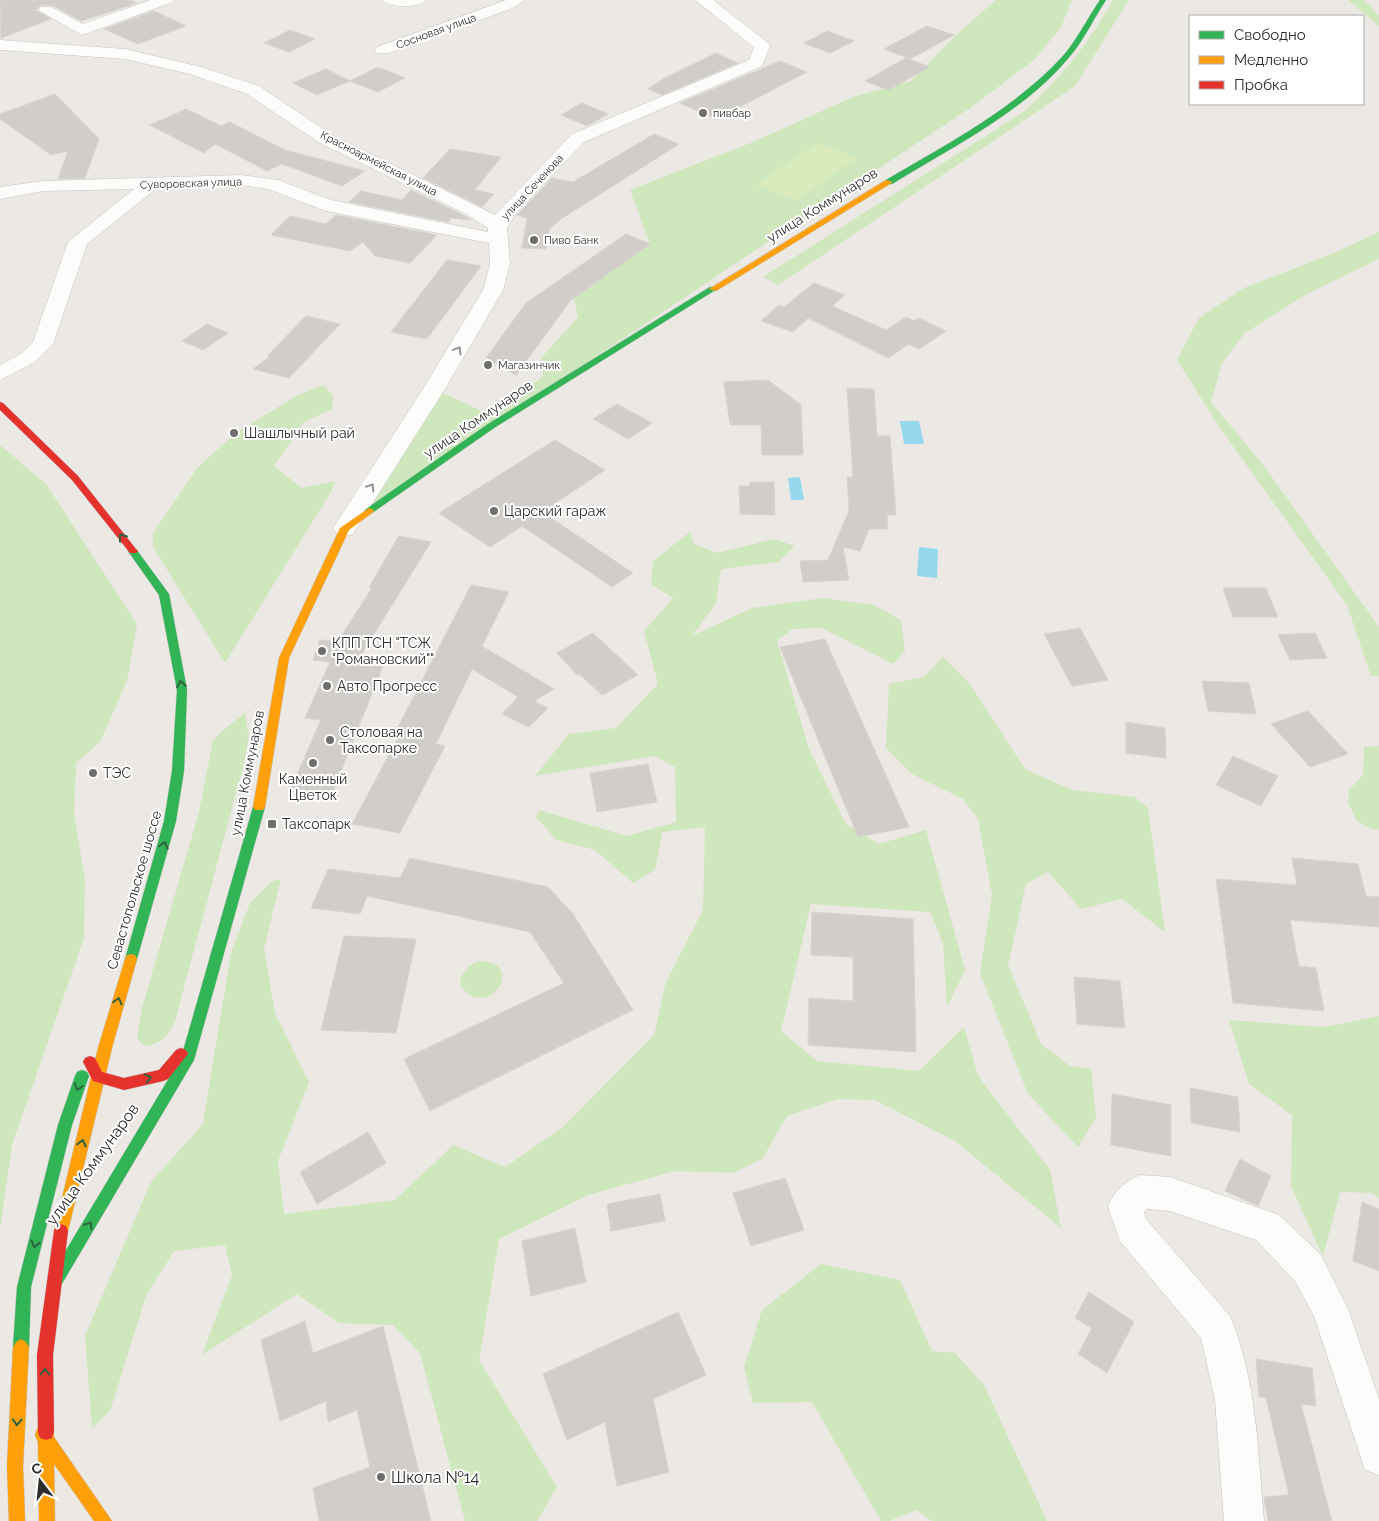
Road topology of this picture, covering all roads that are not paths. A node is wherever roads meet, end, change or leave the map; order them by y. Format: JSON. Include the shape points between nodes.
{"nodes":[{"id":1,"x":166,"y":0,"type":"edge"},
{"id":2,"x":392,"y":0,"type":"edge"},
{"id":3,"x":418,"y":0,"type":"edge"},
{"id":4,"x":517,"y":0,"type":"edge"},
{"id":5,"x":703,"y":0,"type":"edge"},
{"id":6,"x":1103,"y":0,"type":"edge"},
{"id":7,"x":65,"y":3,"type":"dead end"},
{"id":8,"x":40,"y":26,"type":"dead end"},
{"id":9,"x":0,"y":40,"type":"edge"},
{"id":10,"x":0,"y":45,"type":"edge"},
{"id":11,"x":383,"y":50,"type":"dead end"},
{"id":12,"x":151,"y":184,"type":"junction"},
{"id":13,"x":0,"y":193,"type":"edge"},
{"id":14,"x":497,"y":232,"type":"junction"},
{"id":15,"x":0,"y":374,"type":"edge"},
{"id":16,"x":0,"y":405,"type":"edge"},
{"id":17,"x":0,"y":422,"type":"edge"},
{"id":18,"x":29,"y":450,"type":"dead end"},
{"id":19,"x":345,"y":528,"type":"junction"},
{"id":20,"x":107,"y":537,"type":"dead end"},
{"id":21,"x":142,"y":584,"type":"dead end"},
{"id":22,"x":158,"y":625,"type":"dead end"},
{"id":23,"x":165,"y":663,"type":"dead end"},
{"id":24,"x":146,"y":863,"type":"dead end"},
{"id":25,"x":110,"y":986,"type":"dead end"},
{"id":26,"x":197,"y":1024,"type":"junction"},
{"id":27,"x":105,"y":1048,"type":"junction"},
{"id":28,"x":186,"y":1060,"type":"junction"},
{"id":29,"x":112,"y":1061,"type":"dead end"},
{"id":30,"x":157,"y":1064,"type":"dead end"},
{"id":31,"x":98,"y":1077,"type":"junction"},
{"id":32,"x":105,"y":1173,"type":"dead end"},
{"id":33,"x":76,"y":1214,"type":"dead end"},
{"id":34,"x":59,"y":1238,"type":"junction"},
{"id":35,"x":55,"y":1282,"type":"junction"},
{"id":36,"x":24,"y":1287,"type":"junction"},
{"id":37,"x":19,"y":1382,"type":"junction"},
{"id":38,"x":45,"y":1438,"type":"junction"},
{"id":39,"x":1379,"y":1456,"type":"edge"},
{"id":40,"x":17,"y":1521,"type":"edge"},
{"id":41,"x":47,"y":1521,"type":"edge"},
{"id":42,"x":104,"y":1521,"type":"edge"},
{"id":43,"x":1244,"y":1521,"type":"edge"}],
"edges":[{"from":1,"to":7,"type":"street","via":[[82,30],[46,10]]},
{"from":2,"to":3,"type":"street"},
{"from":4,"to":11,"type":"street","name":"Сосновая улица"},
{"from":5,"to":14,"type":"street","name":"улица Сеченова","via":[[762,46],[756,63],[578,138],[509,209]]},
{"from":6,"to":19,"type":"main road","name":"улица Коммунаров","via":[[1064,58],[1039,84],[1004,111],[491,426]]},
{"from":8,"to":9,"type":"street"},
{"from":10,"to":14,"type":"street","name":"Красноармейская улица","via":[[125,54],[195,70],[253,90],[326,138],[473,210]]},
{"from":12,"to":13,"type":"street","name":"Суворовская улица","via":[[43,186]]},
{"from":12,"to":14,"type":"street","name":"Суворовская улица","via":[[241,180],[272,184],[326,205]]},
{"from":12,"to":15,"type":"street","via":[[78,242],[43,344],[28,358]]},
{"from":19,"to":14,"type":"street","name":"улица Сеченова","one_way":true,"via":[[493,290],[500,258]]},
{"from":27,"to":16,"type":"main road","name":"Севастопольское шоссе","one_way":true,"via":[[170,821],[178,771],[182,690],[164,594],[75,478]]},
{"from":17,"to":18,"type":"main road"},
{"from":19,"to":26,"type":"main road","name":"улица Коммунаров","via":[[284,658],[258,811]]},
{"from":20,"to":21,"type":"main road","via":[[130,562]]},
{"from":22,"to":23,"type":"main road"},
{"from":24,"to":25,"type":"main road"},
{"from":26,"to":28,"type":"main road","name":"улица Коммунаров"},
{"from":26,"to":30,"type":"main road"},
{"from":31,"to":26,"type":"main road","one_way":true,"via":[[124,1084],[163,1075],[179,1058]]},
{"from":27,"to":29,"type":"main road"},
{"from":27,"to":31,"type":"main road","name":"Севастопольское шоссе"},
{"from":28,"to":32,"type":"main road","name":"улица Коммунаров"},
{"from":35,"to":28,"type":"main road","name":"улица Коммунаров","one_way":true},
{"from":34,"to":31,"type":"main road","name":"Севастопольское шоссе","one_way":true},
{"from":31,"to":36,"type":"main road","one_way":true,"via":[[90,1064],[91,1047],[65,1125]]},
{"from":33,"to":34,"type":"main road","name":"улица Коммунаров"},
{"from":34,"to":35,"type":"main road","name":"Севастопольское шоссе"},
{"from":34,"to":36,"type":"main road","name":"улица Коммунаров"},
{"from":38,"to":35,"type":"main road","name":"Севастопольское шоссе","one_way":true,"via":[[45,1355]]},
{"from":36,"to":37,"type":"main road"},
{"from":37,"to":38,"type":"main road","name":"Севастопольское шоссе"},
{"from":37,"to":40,"type":"main road","one_way":true,"via":[[15,1466]]},
{"from":38,"to":41,"type":"main road","name":"Севастопольское шоссе"},
{"from":38,"to":42,"type":"main road"},
{"from":39,"to":43,"type":"street","via":[[1330,1309],[1308,1268],[1267,1227],[1170,1194],[1140,1192],[1125,1207],[1132,1229],[1217,1329],[1234,1400]]}]}
